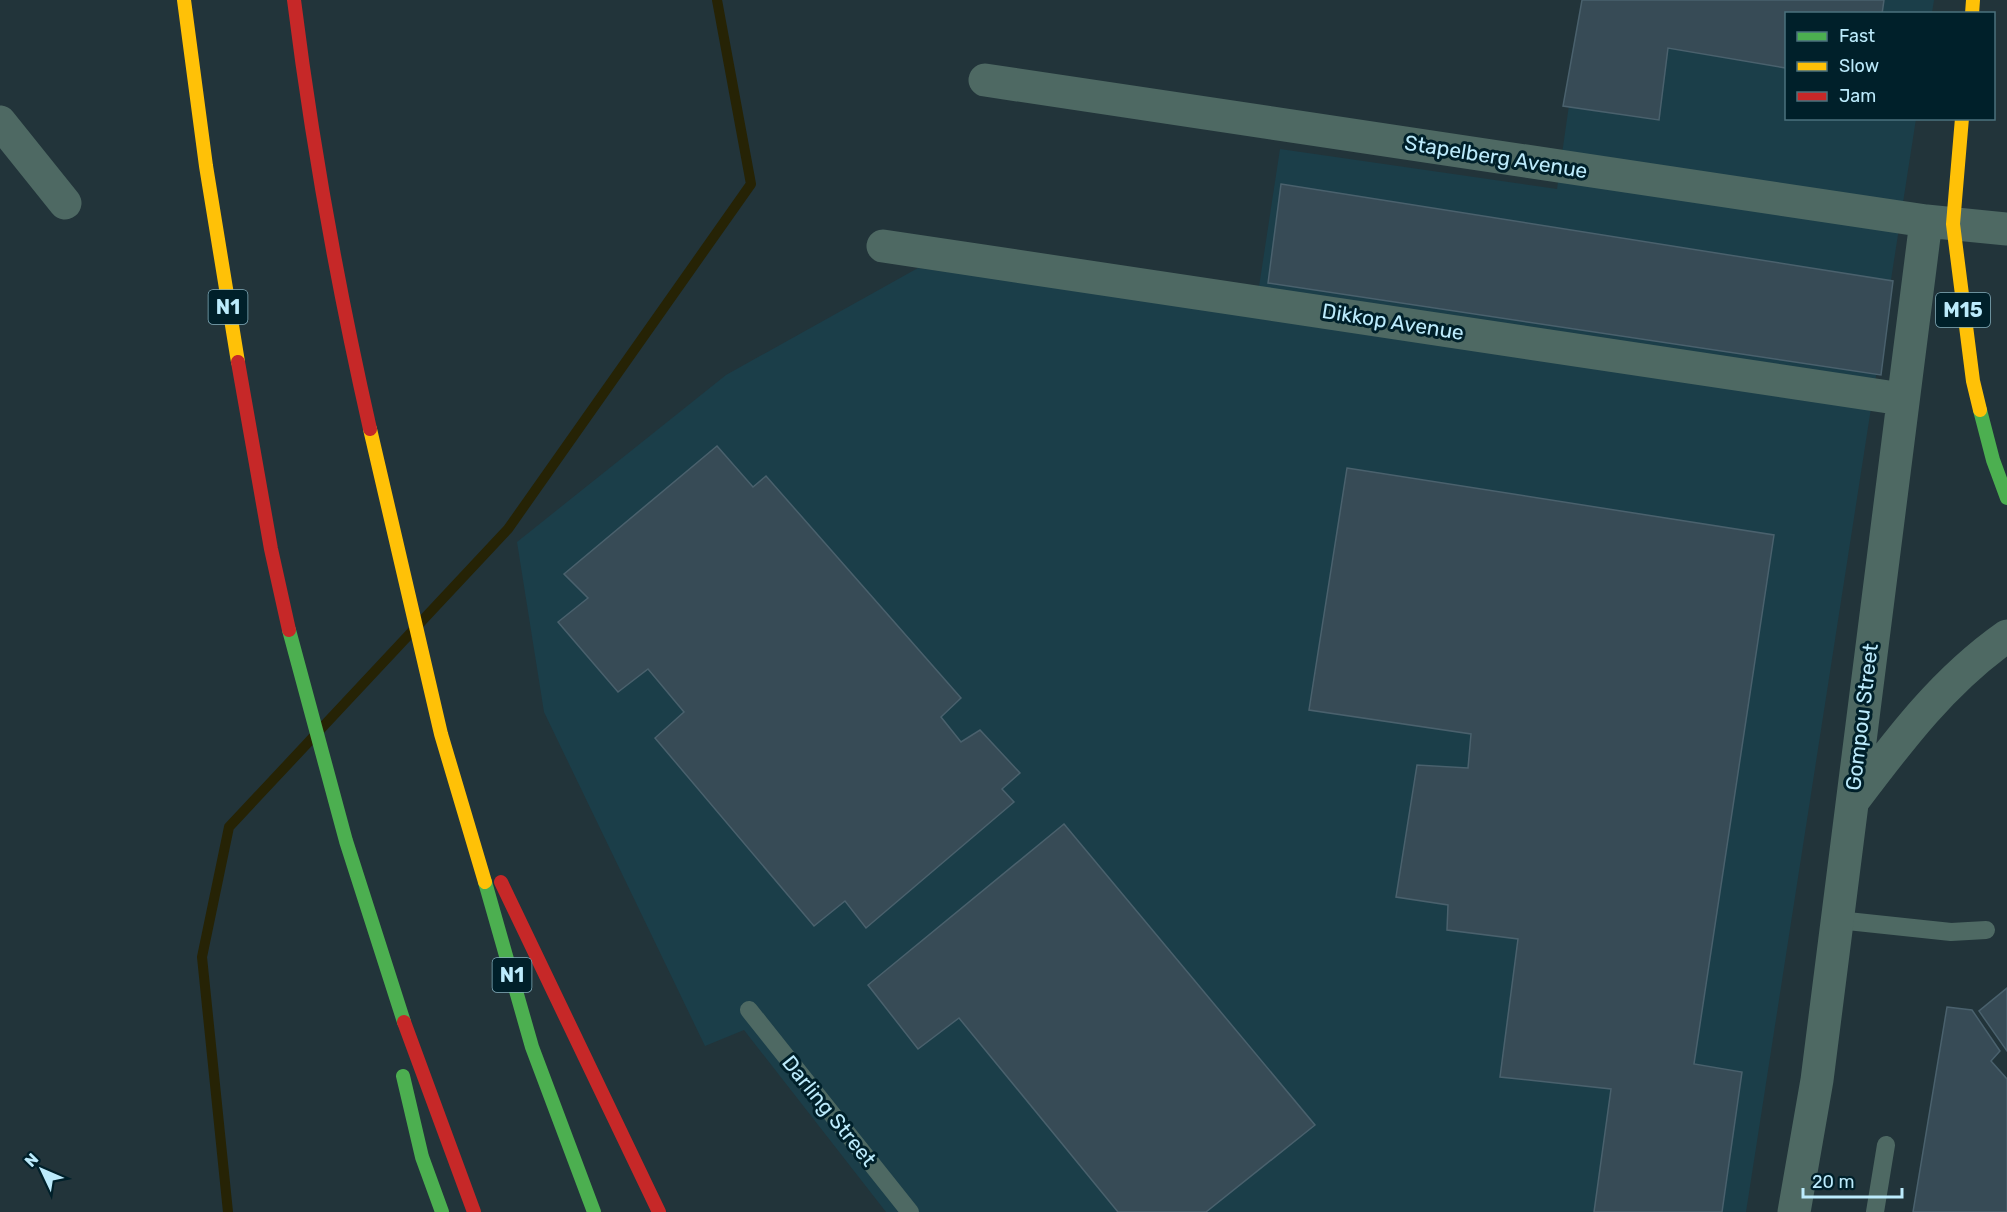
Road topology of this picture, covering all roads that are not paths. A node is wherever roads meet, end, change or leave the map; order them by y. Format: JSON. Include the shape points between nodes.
{"nodes":[{"id":1,"x":184,"y":0,"type":"edge"},
{"id":2,"x":294,"y":0,"type":"edge"},
{"id":3,"x":985,"y":80,"type":"dead end"},
{"id":4,"x":1962,"y":120,"type":"edge"},
{"id":5,"x":0,"y":122,"type":"edge"},
{"id":6,"x":65,"y":203,"type":"dead end"},
{"id":7,"x":1939,"y":223,"type":"junction"},
{"id":8,"x":2007,"y":229,"type":"edge"},
{"id":9,"x":883,"y":246,"type":"dead end"},
{"id":10,"x":1902,"y":399,"type":"junction"},
{"id":11,"x":2007,"y":498,"type":"edge"},
{"id":12,"x":2007,"y":636,"type":"edge"},
{"id":13,"x":462,"y":799,"type":"junction"},
{"id":14,"x":1852,"y":802,"type":"junction"},
{"id":15,"x":347,"y":848,"type":"junction"},
{"id":16,"x":1838,"y":920,"type":"junction"},
{"id":17,"x":1986,"y":930,"type":"dead end"},
{"id":18,"x":749,"y":1010,"type":"dead end"},
{"id":19,"x":392,"y":1031,"type":"dead end"},
{"id":20,"x":400,"y":1065,"type":"dead end"},
{"id":21,"x":1886,"y":1145,"type":"dead end"},
{"id":22,"x":442,"y":1212,"type":"edge"},
{"id":23,"x":474,"y":1212,"type":"edge"},
{"id":24,"x":594,"y":1212,"type":"edge"},
{"id":25,"x":659,"y":1212,"type":"edge"},
{"id":26,"x":910,"y":1212,"type":"edge"},
{"id":27,"x":1794,"y":1212,"type":"edge"},
{"id":28,"x":1875,"y":1212,"type":"edge"}],
"edges":[{"from":1,"to":15,"type":"main road","number":"N1","via":[[196,105],[232,333],[284,612]]},
{"from":2,"to":13,"type":"main road","number":"N1","via":[[344,315],[441,734]]},
{"from":3,"to":7,"type":"street","name":"Stapelberg Avenue"},
{"from":4,"to":7,"type":"main road","number":"M15"},
{"from":5,"to":6,"type":"street"},
{"from":7,"to":8,"type":"street","name":"Stapelberg Avenue"},
{"from":7,"to":10,"type":"street","name":"Gompou Street"},
{"from":7,"to":11,"type":"main road","number":"M15","via":[[1973,381]]},
{"from":9,"to":10,"type":"street","name":"Dikkop Avenue"},
{"from":10,"to":14,"type":"street","name":"Gompou Street"},
{"from":12,"to":14,"type":"street","via":[[1949,683],[1919,714]]},
{"from":13,"to":24,"type":"main road","number":"N1","via":[[532,1047]]},
{"from":13,"to":25,"type":"main road"},
{"from":14,"to":16,"type":"street","name":"Gompou Street"},
{"from":15,"to":19,"type":"main road"},
{"from":15,"to":23,"type":"main road","number":"N1","via":[[426,1088]]},
{"from":16,"to":17,"type":"lane","via":[[1951,932]]},
{"from":16,"to":27,"type":"street","name":"Gompou Street","via":[[1817,1080]]},
{"from":18,"to":26,"type":"lane","name":"Darling Street"},
{"from":20,"to":22,"type":"main road","via":[[423,1157]]},
{"from":21,"to":28,"type":"lane"}]}
